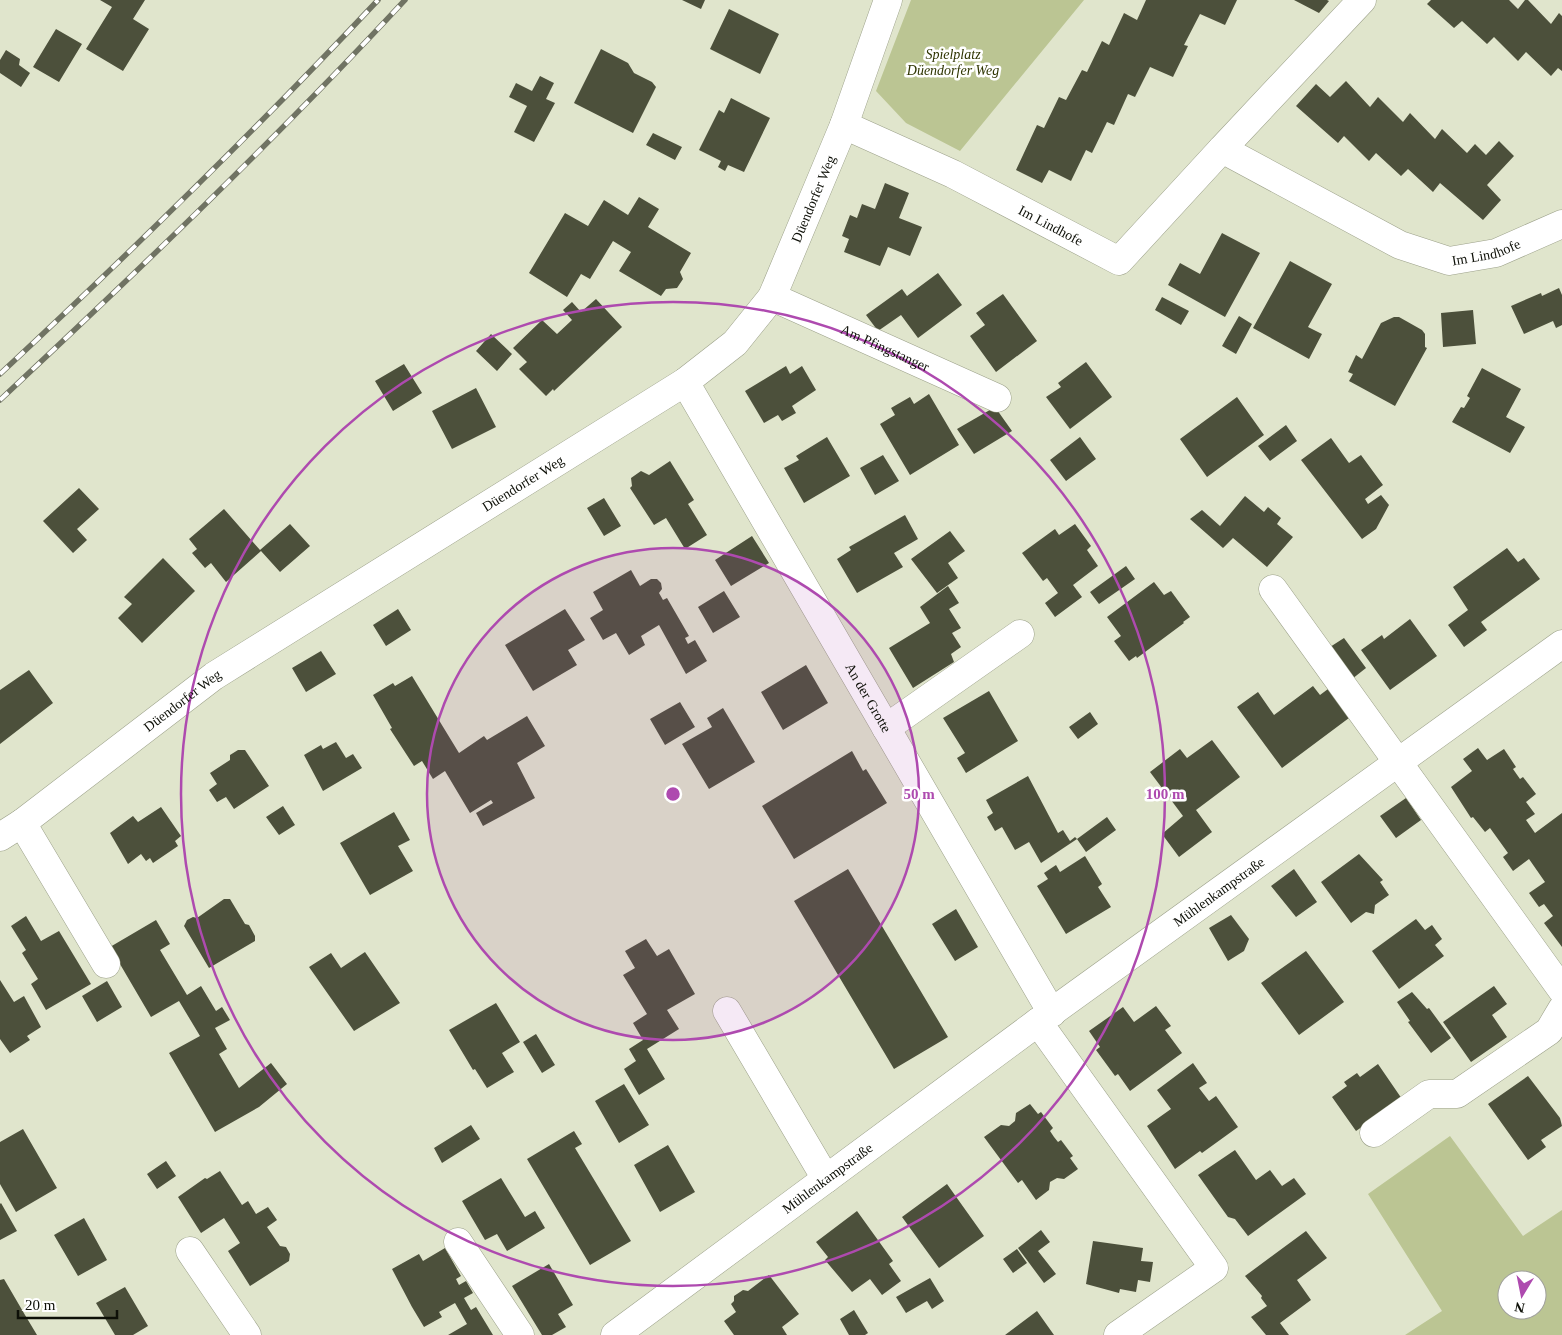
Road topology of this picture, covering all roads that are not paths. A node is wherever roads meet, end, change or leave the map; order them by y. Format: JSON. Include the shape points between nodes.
{"nodes":[{"id":1,"x":888,"y":0,"type":"edge"},
{"id":2,"x":1362,"y":0,"type":"edge"},
{"id":3,"x":844,"y":124,"type":"junction"},
{"id":4,"x":1222,"y":149,"type":"junction"},
{"id":5,"x":1562,"y":224,"type":"edge"},
{"id":6,"x":772,"y":297,"type":"junction"},
{"id":7,"x":685,"y":382,"type":"junction"},
{"id":8,"x":997,"y":398,"type":"dead end"},
{"id":9,"x":1273,"y":588,"type":"dead end"},
{"id":10,"x":1020,"y":634,"type":"dead end"},
{"id":11,"x":1562,"y":644,"type":"edge"},
{"id":12,"x":886,"y":728,"type":"junction"},
{"id":13,"x":1400,"y":762,"type":"junction"},
{"id":14,"x":11,"y":830,"type":"edge"},
{"id":15,"x":106,"y":964,"type":"dead end"},
{"id":16,"x":1562,"y":990,"type":"edge"},
{"id":17,"x":1562,"y":1008,"type":"edge"},
{"id":18,"x":727,"y":1011,"type":"dead end"},
{"id":19,"x":1045,"y":1018,"type":"junction"},
{"id":20,"x":1374,"y":1133,"type":"dead end"},
{"id":21,"x":826,"y":1179,"type":"junction"},
{"id":22,"x":458,"y":1242,"type":"dead end"},
{"id":23,"x":190,"y":1251,"type":"dead end"},
{"id":24,"x":247,"y":1335,"type":"edge"},
{"id":25,"x":520,"y":1335,"type":"edge"},
{"id":26,"x":615,"y":1335,"type":"edge"},
{"id":27,"x":1118,"y":1335,"type":"edge"}],
"edges":[{"from":1,"to":3,"type":"street","name":"Düendorfer Weg"},
{"from":2,"to":4,"type":"street","name":"Im Lindhofe"},
{"from":3,"to":4,"type":"street","name":"Im Lindhofe","via":[[953,174],[1119,261]]},
{"from":3,"to":6,"type":"street","name":"Düendorfer Weg"},
{"from":4,"to":5,"type":"street","name":"Im Lindhofe","via":[[1400,245],[1450,261],[1496,253]]},
{"from":6,"to":7,"type":"street","name":"Düendorfer Weg","via":[[735,342]]},
{"from":6,"to":8,"type":"street","name":"Am Pfingstanger"},
{"from":7,"to":12,"type":"street","name":"An der Grotte"},
{"from":7,"to":14,"type":"street","name":"Düendorfer Weg","via":[[214,676]]},
{"from":9,"to":13,"type":"street"},
{"from":10,"to":12,"type":"street"},
{"from":11,"to":13,"type":"street","name":"Mühlenkampstraße"},
{"from":12,"to":19,"type":"street","name":"An der Grotte"},
{"from":13,"to":16,"type":"street"},
{"from":13,"to":19,"type":"street","name":"Mühlenkampstraße"},
{"from":14,"to":15,"type":"street"},
{"from":17,"to":20,"type":"street","via":[[1549,1031],[1457,1094],[1429,1094]]},
{"from":18,"to":21,"type":"street"},
{"from":19,"to":21,"type":"street","name":"Mühlenkampstraße"},
{"from":19,"to":27,"type":"street","via":[[1214,1268]]},
{"from":21,"to":26,"type":"street","name":"Mühlenkampstraße"},
{"from":22,"to":25,"type":"street"},
{"from":23,"to":24,"type":"street"}]}
